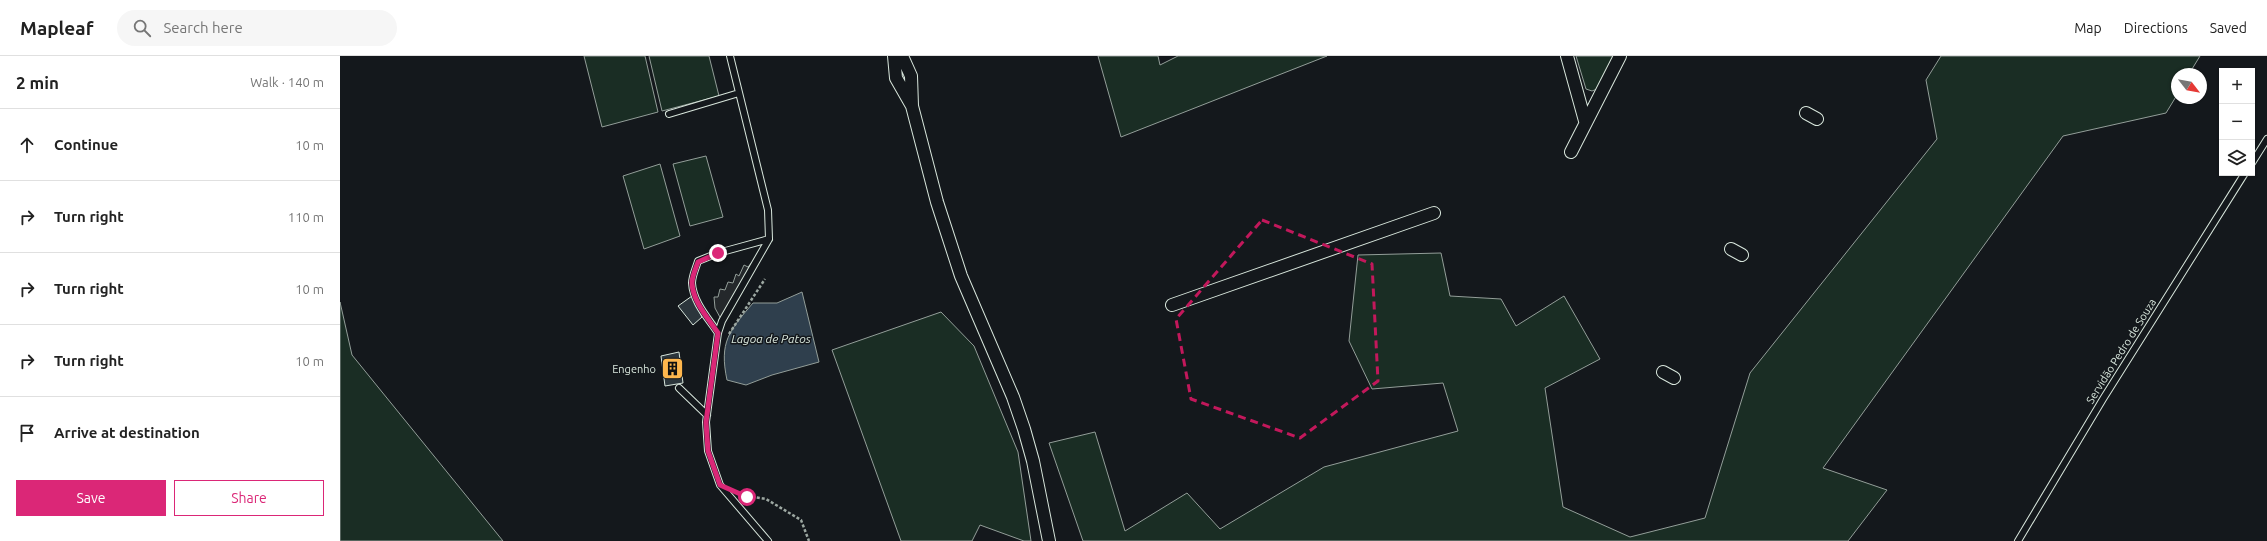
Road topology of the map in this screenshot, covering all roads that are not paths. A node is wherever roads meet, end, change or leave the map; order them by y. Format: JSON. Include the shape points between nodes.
{"nodes":[{"id":1,"x":730,"y":56,"type":"edge"},
{"id":2,"x":894,"y":56,"type":"edge"},
{"id":3,"x":902,"y":56,"type":"edge"},
{"id":4,"x":1567,"y":56,"type":"edge"},
{"id":5,"x":1620,"y":56,"type":"edge"},
{"id":6,"x":739,"y":93,"type":"junction"},
{"id":7,"x":912,"y":106,"type":"junction"},
{"id":8,"x":1806,"y":113,"type":"dead end"},
{"id":9,"x":669,"y":114,"type":"dead end"},
{"id":10,"x":1817,"y":119,"type":"dead end"},
{"id":11,"x":1585,"y":121,"type":"junction"},
{"id":12,"x":2267,"y":139,"type":"edge"},
{"id":13,"x":1571,"y":152,"type":"dead end"},
{"id":14,"x":2255,"y":158,"type":"edge"},
{"id":15,"x":2243,"y":176,"type":"edge"},
{"id":16,"x":1434,"y":213,"type":"dead end"},
{"id":17,"x":769,"y":239,"type":"junction"},
{"id":18,"x":1731,"y":249,"type":"dead end"},
{"id":19,"x":1742,"y":255,"type":"dead end"},
{"id":20,"x":1172,"y":305,"type":"dead end"},
{"id":21,"x":718,"y":333,"type":"junction"},
{"id":22,"x":679,"y":388,"type":"dead end"},
{"id":23,"x":707,"y":415,"type":"junction"},
{"id":24,"x":768,"y":541,"type":"edge"},
{"id":25,"x":1048,"y":541,"type":"edge"},
{"id":26,"x":2018,"y":541,"type":"edge"}],
"edges":[{"from":1,"to":6,"type":"lane"},
{"from":2,"to":7,"type":"street","via":[[896,78]]},
{"from":3,"to":7,"type":"street","via":[[911,76]]},
{"from":4,"to":11,"type":"street"},
{"from":5,"to":11,"type":"street"},
{"from":6,"to":9,"type":"lane"},
{"from":6,"to":17,"type":"lane","via":[[768,210]]},
{"from":7,"to":25,"type":"street","via":[[937,202],[961,276],[1024,429],[1033,461]]},
{"from":8,"to":10,"type":"street"},
{"from":11,"to":13,"type":"street"},
{"from":12,"to":14,"type":"lane"},
{"from":15,"to":26,"type":"lane","name":"Servidão Pedro de Souza","via":[[2103,399]]},
{"from":16,"to":20,"type":"street"},
{"from":17,"to":21,"type":"lane","via":[[722,321]]},
{"from":17,"to":21,"type":"lane","via":[[718,253],[698,262],[692,281],[695,294],[702,310]]},
{"from":18,"to":19,"type":"street"},
{"from":21,"to":23,"type":"lane"},
{"from":22,"to":23,"type":"lane"},
{"from":23,"to":24,"type":"lane","via":[[708,451],[720,485]]}]}
